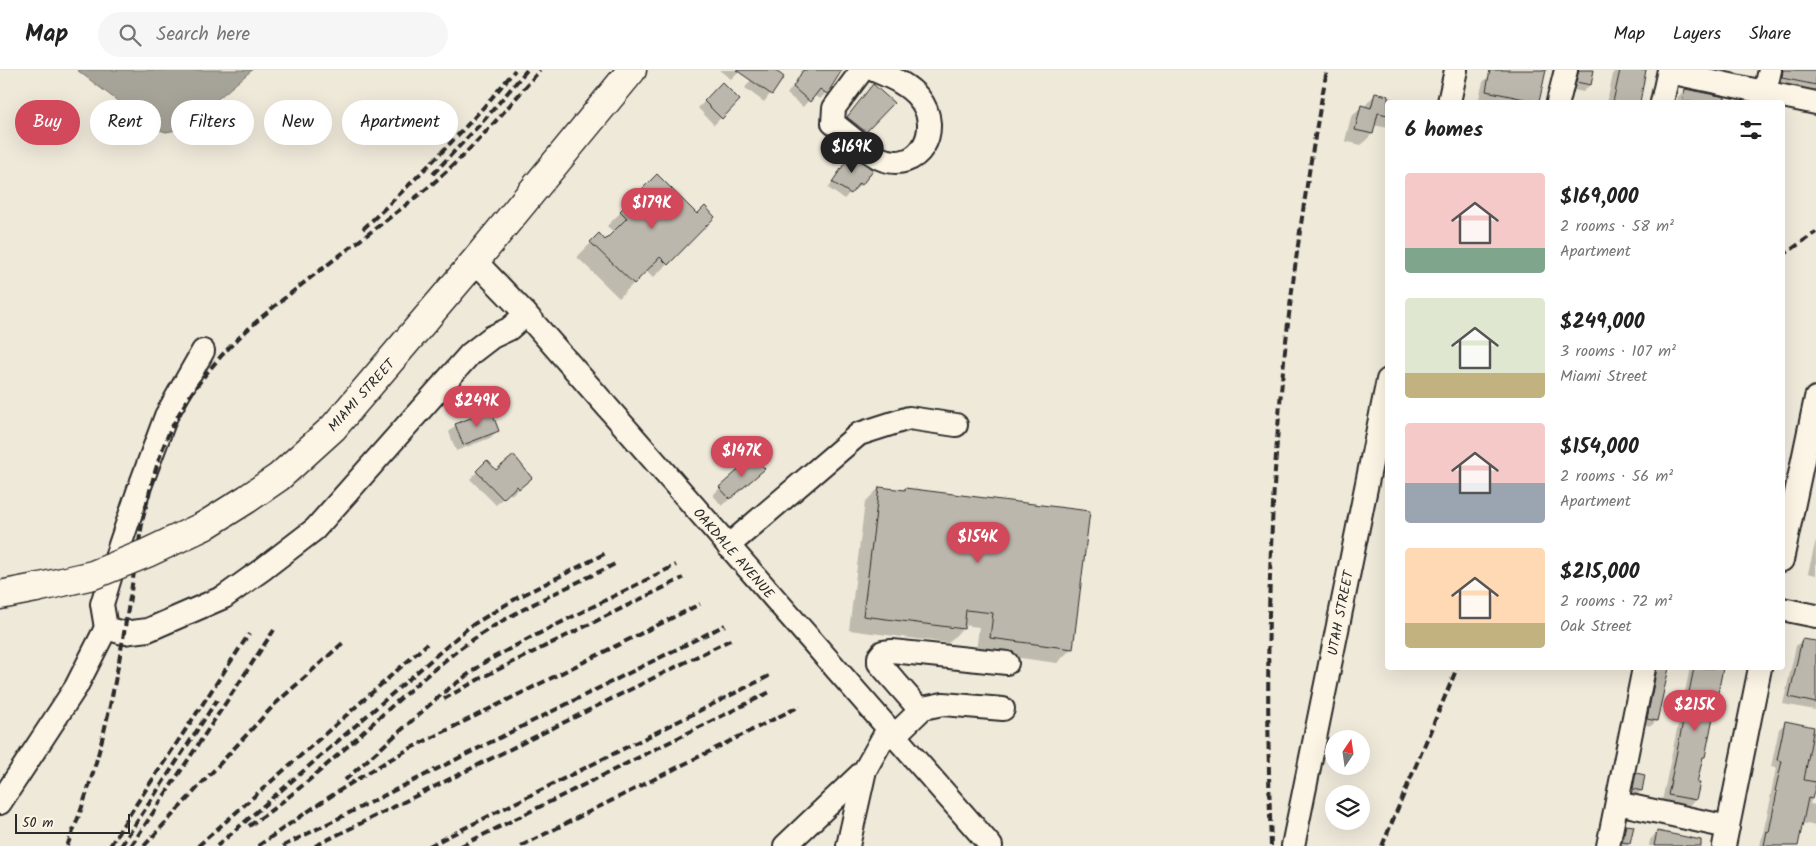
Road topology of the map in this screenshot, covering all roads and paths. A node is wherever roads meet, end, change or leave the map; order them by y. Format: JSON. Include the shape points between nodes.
{"nodes":[{"id":1,"x":632,"y":70,"type":"edge"},
{"id":2,"x":862,"y":70,"type":"edge"},
{"id":3,"x":874,"y":70,"type":"edge"},
{"id":4,"x":1456,"y":70,"type":"edge"},
{"id":5,"x":1566,"y":70,"type":"edge"},
{"id":6,"x":1770,"y":70,"type":"edge"},
{"id":7,"x":1669,"y":71,"type":"edge"},
{"id":8,"x":1765,"y":92,"type":"junction"},
{"id":9,"x":1449,"y":100,"type":"edge"},
{"id":10,"x":1558,"y":100,"type":"edge"},
{"id":11,"x":1662,"y":100,"type":"edge"},
{"id":12,"x":1816,"y":104,"type":"edge"},
{"id":13,"x":476,"y":262,"type":"junction"},
{"id":14,"x":526,"y":314,"type":"junction"},
{"id":15,"x":203,"y":351,"type":"dead end"},
{"id":16,"x":1385,"y":395,"type":"edge"},
{"id":17,"x":1816,"y":398,"type":"edge"},
{"id":18,"x":956,"y":425,"type":"dead end"},
{"id":19,"x":728,"y":546,"type":"junction"},
{"id":20,"x":1785,"y":546,"type":"edge"},
{"id":21,"x":0,"y":594,"type":"edge"},
{"id":22,"x":1785,"y":610,"type":"edge"},
{"id":23,"x":1816,"y":616,"type":"edge"},
{"id":24,"x":106,"y":628,"type":"junction"},
{"id":25,"x":1007,"y":663,"type":"dead end"},
{"id":26,"x":1644,"y":670,"type":"edge"},
{"id":27,"x":1760,"y":670,"type":"edge"},
{"id":28,"x":1003,"y":709,"type":"dead end"},
{"id":29,"x":920,"y":710,"type":"junction"},
{"id":30,"x":891,"y":732,"type":"junction"},
{"id":31,"x":865,"y":770,"type":"junction"},
{"id":32,"x":1616,"y":802,"type":"junction"},
{"id":33,"x":0,"y":803,"type":"edge"},
{"id":34,"x":1726,"y":836,"type":"edge"},
{"id":35,"x":785,"y":846,"type":"edge"},
{"id":36,"x":848,"y":846,"type":"edge"},
{"id":37,"x":991,"y":846,"type":"edge"},
{"id":38,"x":1293,"y":846,"type":"edge"},
{"id":39,"x":1608,"y":846,"type":"edge"}],
"edges":[{"from":1,"to":13,"type":"main road","name":"MIAMI STREET"},
{"from":2,"to":3,"type":"street","via":[[834,108],[833,123],[878,158],[900,163],[917,156],[929,135],[929,115],[919,98],[904,84]]},
{"from":4,"to":9,"type":"street"},
{"from":5,"to":10,"type":"street"},
{"from":6,"to":8,"type":"street"},
{"from":7,"to":8,"type":"street"},
{"from":7,"to":11,"type":"street"},
{"from":8,"to":12,"type":"street"},
{"from":13,"to":14,"type":"street","name":"OAKDALE AVENUE"},
{"from":13,"to":21,"type":"main road","name":"MIAMI STREET","bridge":true,"via":[[333,428],[248,499],[204,526],[93,575]]},
{"from":14,"to":19,"type":"street","name":"OAKDALE AVENUE"},
{"from":14,"to":24,"type":"street","via":[[470,354],[315,529],[263,569],[224,597],[148,630],[123,632]]},
{"from":15,"to":24,"type":"street","via":[[166,416],[139,489],[102,604]]},
{"from":16,"to":38,"type":"street","name":"UTAH STREET"},
{"from":17,"to":20,"type":"street"},
{"from":18,"to":19,"type":"street","via":[[909,418],[859,434]]},
{"from":19,"to":30,"type":"street","name":"OAKDALE AVENUE"},
{"from":22,"to":23,"type":"street"},
{"from":24,"to":33,"type":"street","via":[[76,688]]},
{"from":25,"to":29,"type":"street","via":[[883,652],[878,663]]},
{"from":26,"to":32,"type":"street"},
{"from":27,"to":34,"type":"street"},
{"from":28,"to":29,"type":"street","via":[[944,704]]},
{"from":29,"to":30,"type":"street"},
{"from":30,"to":31,"type":"street"},
{"from":30,"to":37,"type":"street","name":"OAKDALE AVENUE"},
{"from":31,"to":35,"type":"street"},
{"from":31,"to":36,"type":"street"},
{"from":32,"to":34,"type":"street"},
{"from":32,"to":39,"type":"street"}]}
